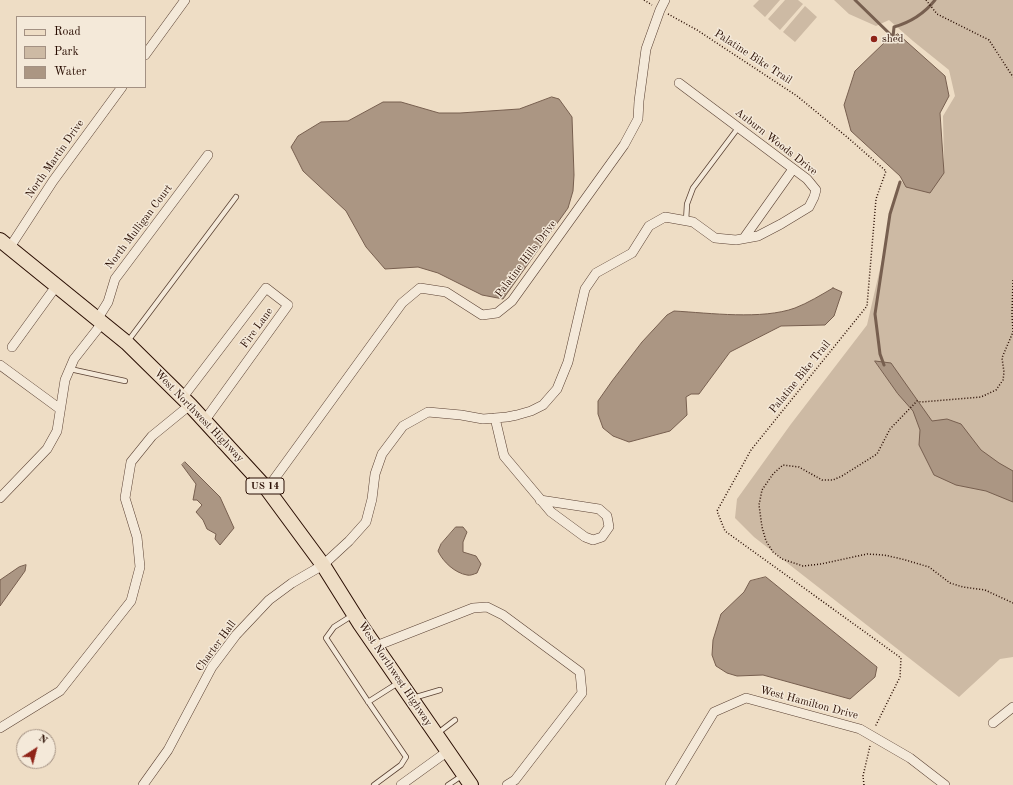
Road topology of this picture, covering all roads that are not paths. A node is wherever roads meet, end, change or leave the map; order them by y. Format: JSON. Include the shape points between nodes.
{"nodes":[{"id":1,"x":185,"y":0,"type":"edge"},
{"id":2,"x":665,"y":0,"type":"edge"},
{"id":3,"x":146,"y":54,"type":"edge"},
{"id":4,"x":679,"y":83,"type":"dead end"},
{"id":5,"x":121,"y":88,"type":"edge"},
{"id":6,"x":738,"y":128,"type":"junction"},
{"id":7,"x":208,"y":155,"type":"dead end"},
{"id":8,"x":793,"y":169,"type":"junction"},
{"id":9,"x":236,"y":197,"type":"dead end"},
{"id":10,"x":686,"y":221,"type":"junction"},
{"id":11,"x":744,"y":238,"type":"junction"},
{"id":12,"x":5,"y":243,"type":"edge"},
{"id":13,"x":58,"y":285,"type":"junction"},
{"id":14,"x":100,"y":320,"type":"junction"},
{"id":15,"x":127,"y":343,"type":"junction"},
{"id":16,"x":12,"y":347,"type":"dead end"},
{"id":17,"x":0,"y":365,"type":"edge"},
{"id":18,"x":70,"y":369,"type":"junction"},
{"id":19,"x":125,"y":381,"type":"dead end"},
{"id":20,"x":187,"y":401,"type":"junction"},
{"id":21,"x":60,"y":409,"type":"junction"},
{"id":22,"x":495,"y":418,"type":"junction"},
{"id":23,"x":205,"y":420,"type":"junction"},
{"id":24,"x":267,"y":489,"type":"junction"},
{"id":25,"x":0,"y":498,"type":"edge"},
{"id":26,"x":540,"y":500,"type":"junction"},
{"id":27,"x":322,"y":565,"type":"junction"},
{"id":28,"x":354,"y":614,"type":"junction"},
{"id":29,"x":376,"y":646,"type":"junction"},
{"id":30,"x":400,"y":681,"type":"junction"},
{"id":31,"x":440,"y":690,"type":"dead end"},
{"id":32,"x":412,"y":698,"type":"junction"},
{"id":33,"x":368,"y":702,"type":"junction"},
{"id":34,"x":1013,"y":707,"type":"edge"},
{"id":35,"x":455,"y":720,"type":"dead end"},
{"id":36,"x":993,"y":723,"type":"dead end"},
{"id":37,"x":0,"y":728,"type":"edge"},
{"id":38,"x":436,"y":734,"type":"junction"},
{"id":39,"x":448,"y":751,"type":"junction"},
{"id":40,"x":467,"y":780,"type":"edge"},
{"id":41,"x":143,"y":785,"type":"edge"},
{"id":42,"x":374,"y":785,"type":"edge"},
{"id":43,"x":401,"y":785,"type":"edge"},
{"id":44,"x":448,"y":785,"type":"edge"},
{"id":45,"x":507,"y":785,"type":"edge"},
{"id":46,"x":670,"y":785,"type":"edge"},
{"id":47,"x":945,"y":785,"type":"edge"}],
"edges":[{"from":1,"to":3,"type":"street"},
{"from":2,"to":24,"type":"street","name":"Palatine Hills Drive","via":[[646,48],[638,119],[624,146],[512,301],[497,313],[482,315],[446,292],[420,288],[402,303]]},
{"from":4,"to":6,"type":"street","name":"Auburn Woods Drive"},
{"from":5,"to":12,"type":"street","name":"North Martin Drive"},
{"from":6,"to":8,"type":"street","name":"Auburn Woods Drive"},
{"from":6,"to":10,"type":"lane","via":[[694,188],[687,204]]},
{"from":7,"to":14,"type":"street","name":"North Mulligan Court","via":[[115,279]]},
{"from":8,"to":11,"type":"street"},
{"from":8,"to":11,"type":"street","name":"Auburn Woods Drive","via":[[808,179],[816,190],[809,207],[758,236]]},
{"from":9,"to":15,"type":"lane"},
{"from":10,"to":11,"type":"street","name":"Auburn Woods Drive","via":[[693,222],[716,238]]},
{"from":10,"to":22,"type":"street","name":"Auburn Woods Drive","via":[[665,218],[649,226],[632,253],[596,273],[585,289],[568,362],[557,389],[543,404],[531,411]]},
{"from":12,"to":13,"type":"main road","name":"West Northwest Highway","number":"US 14"},
{"from":13,"to":14,"type":"main road","name":"West Northwest Highway","number":"US 14"},
{"from":13,"to":16,"type":"street"},
{"from":14,"to":15,"type":"main road","name":"West Northwest Highway","number":"US 14"},
{"from":14,"to":18,"type":"street","name":"North Mulligan Court"},
{"from":15,"to":20,"type":"main road","name":"West Northwest Highway","number":"US 14"},
{"from":17,"to":21,"type":"street"},
{"from":18,"to":19,"type":"lane"},
{"from":18,"to":21,"type":"street","name":"North Mulligan Court","via":[[65,380]]},
{"from":20,"to":23,"type":"main road","name":"West Northwest Highway","number":"US 14"},
{"from":20,"to":23,"type":"street","name":"Fire Lane","via":[[266,288],[288,305]]},
{"from":20,"to":37,"type":"street","via":[[152,436],[131,462],[125,498],[137,537],[140,567],[131,601],[60,691]]},
{"from":21,"to":25,"type":"street","name":"North Mulligan Court","via":[[57,431],[47,449]]},
{"from":22,"to":26,"type":"street","via":[[504,456]]},
{"from":22,"to":27,"type":"street","name":"Auburn Woods Drive","via":[[483,419],[428,412],[403,426],[382,454],[375,474],[366,522]]},
{"from":23,"to":24,"type":"main road","name":"West Northwest Highway","number":"US 14"},
{"from":24,"to":27,"type":"main road","name":"West Northwest Highway","number":"US 14"},
{"from":26,"to":26,"type":"street","via":[[599,509],[607,516],[609,527],[602,537],[593,540],[585,537],[551,512]]},
{"from":27,"to":28,"type":"main road","name":"West Northwest Highway","number":"US 14"},
{"from":27,"to":41,"type":"street","name":"Charter Hall","via":[[275,596],[236,635],[212,667],[168,750]]},
{"from":28,"to":29,"type":"main road","name":"West Northwest Highway","number":"US 14"},
{"from":28,"to":33,"type":"lane","via":[[334,627],[326,638]]},
{"from":29,"to":30,"type":"main road","name":"West Northwest Highway","number":"US 14"},
{"from":29,"to":45,"type":"street","via":[[473,608],[487,608],[503,615],[580,672],[582,694],[515,780]]},
{"from":30,"to":32,"type":"main road","name":"West Northwest Highway","number":"US 14"},
{"from":30,"to":33,"type":"lane"},
{"from":31,"to":32,"type":"lane"},
{"from":32,"to":38,"type":"main road","name":"West Northwest Highway","number":"US 14"},
{"from":33,"to":42,"type":"lane","via":[[406,757],[401,765]]},
{"from":34,"to":36,"type":"street"},
{"from":35,"to":38,"type":"lane"},
{"from":38,"to":39,"type":"main road","name":"West Northwest Highway","number":"US 14"},
{"from":39,"to":40,"type":"main road","name":"West Northwest Highway","number":"US 14"},
{"from":39,"to":43,"type":"street"},
{"from":40,"to":44,"type":"lane"},
{"from":46,"to":47,"type":"street","name":"West Hamilton Drive","via":[[714,712],[746,698],[860,729],[910,758]]}]}
